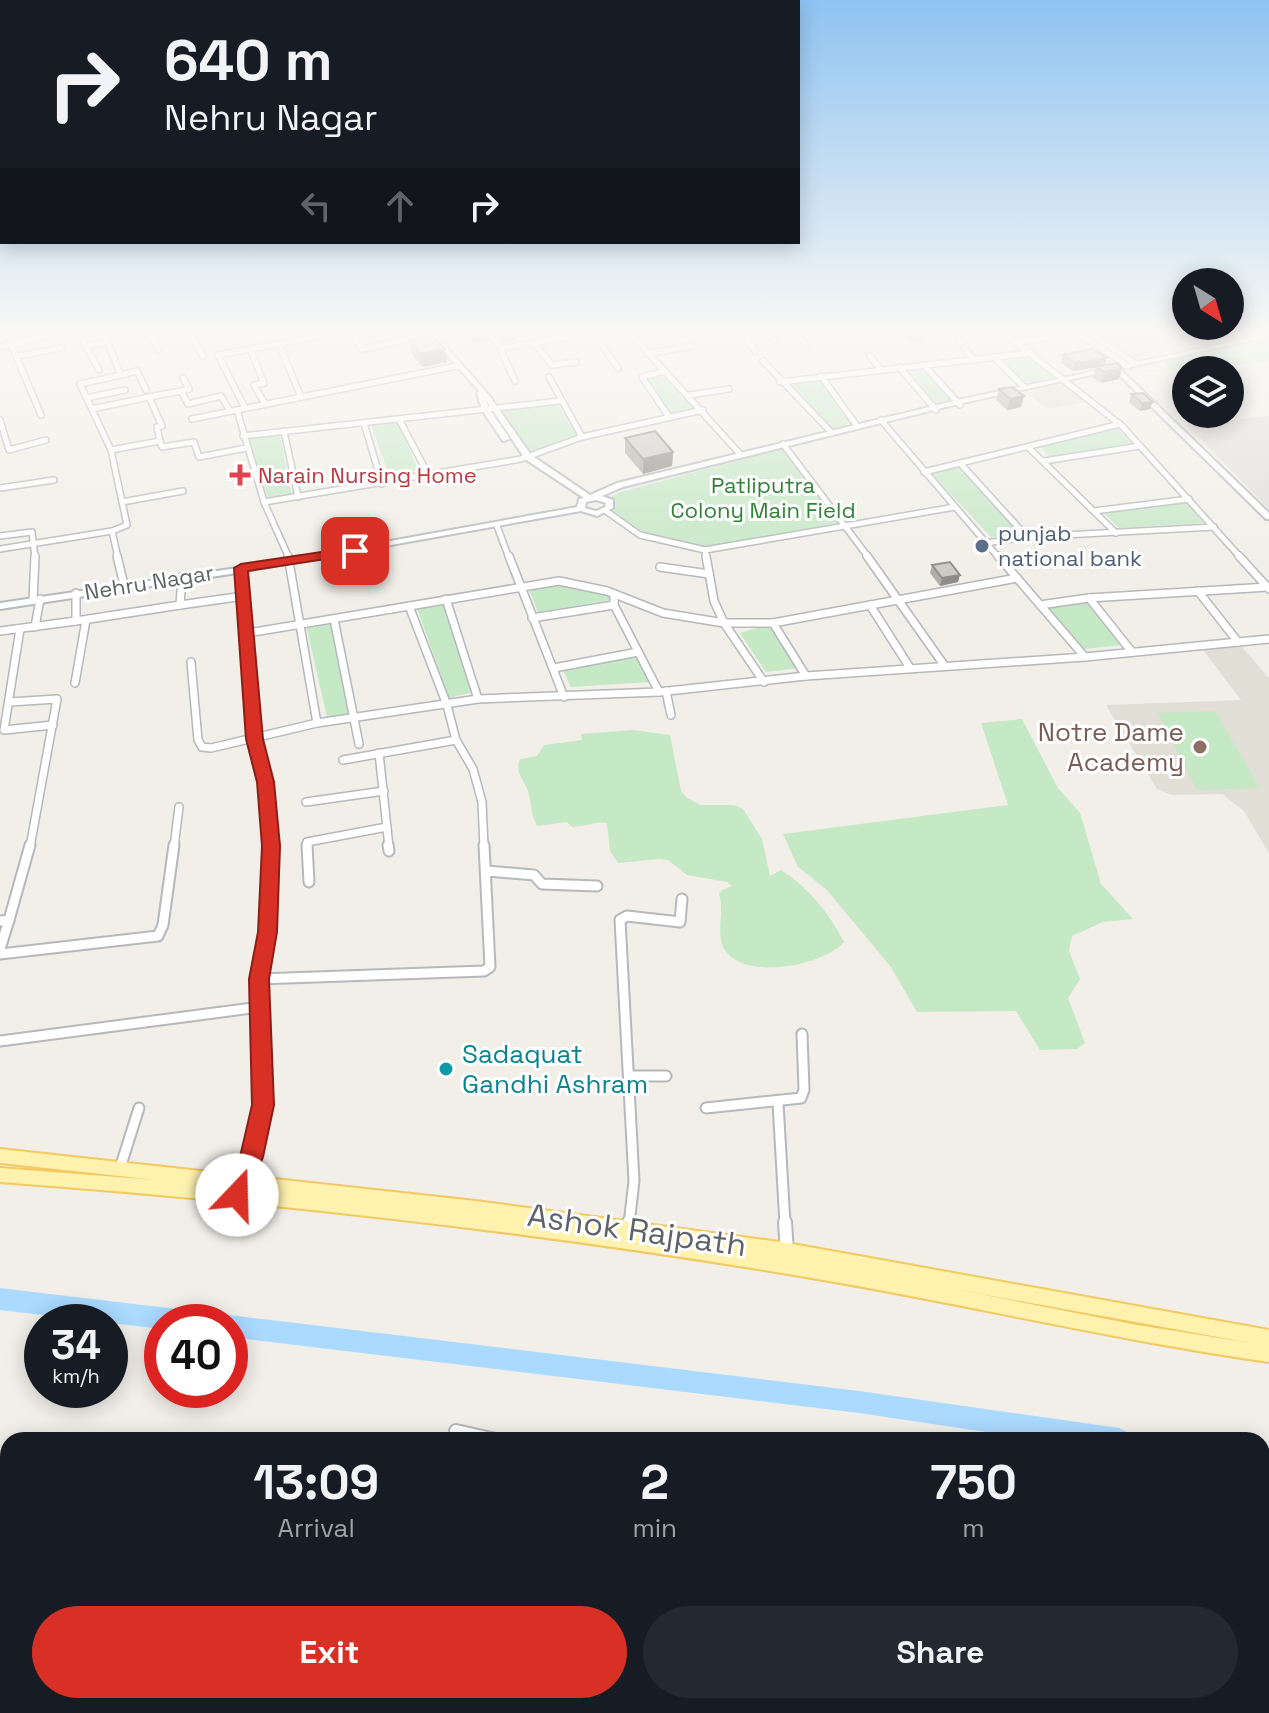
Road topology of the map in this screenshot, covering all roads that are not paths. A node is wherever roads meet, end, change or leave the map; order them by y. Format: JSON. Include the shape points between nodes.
{"nodes":[{"id":1,"x":94,"y":414,"type":"edge"},
{"id":2,"x":157,"y":414,"type":"edge"},
{"id":3,"x":217,"y":414,"type":"edge"},
{"id":4,"x":238,"y":414,"type":"edge"},
{"id":5,"x":445,"y":414,"type":"edge"},
{"id":6,"x":493,"y":414,"type":"edge"},
{"id":7,"x":568,"y":414,"type":"edge"},
{"id":8,"x":667,"y":414,"type":"edge"},
{"id":9,"x":684,"y":414,"type":"edge"},
{"id":10,"x":706,"y":414,"type":"edge"},
{"id":11,"x":813,"y":414,"type":"edge"},
{"id":12,"x":848,"y":414,"type":"edge"},
{"id":13,"x":915,"y":414,"type":"edge"},
{"id":14,"x":1108,"y":414,"type":"edge"},
{"id":15,"x":1169,"y":414,"type":"edge"},
{"id":16,"x":669,"y":417,"type":"junction"},
{"id":17,"x":192,"y":419,"type":"dead end"},
{"id":18,"x":399,"y":419,"type":"junction"},
{"id":19,"x":0,"y":420,"type":"edge"},
{"id":20,"x":882,"y":422,"type":"junction"},
{"id":21,"x":364,"y":423,"type":"junction"},
{"id":22,"x":1120,"y":424,"type":"junction"},
{"id":23,"x":857,"y":426,"type":"junction"},
{"id":24,"x":284,"y":431,"type":"junction"},
{"id":25,"x":831,"y":432,"type":"junction"},
{"id":26,"x":243,"y":436,"type":"junction"},
{"id":27,"x":582,"y":437,"type":"junction"},
{"id":28,"x":46,"y":440,"type":"dead end"},
{"id":29,"x":160,"y":441,"type":"junction"},
{"id":30,"x":784,"y":445,"type":"junction"},
{"id":31,"x":1140,"y":446,"type":"junction"},
{"id":32,"x":1028,"y":447,"type":"junction"},
{"id":33,"x":246,"y":448,"type":"junction"},
{"id":34,"x":111,"y":450,"type":"junction"},
{"id":35,"x":740,"y":454,"type":"junction"},
{"id":36,"x":524,"y":458,"type":"junction"},
{"id":37,"x":1044,"y":461,"type":"junction"},
{"id":38,"x":960,"y":463,"type":"junction"},
{"id":39,"x":682,"y":470,"type":"junction"},
{"id":40,"x":924,"y":472,"type":"junction"},
{"id":41,"x":429,"y":476,"type":"junction"},
{"id":42,"x":54,"y":480,"type":"dead end"},
{"id":43,"x":382,"y":484,"type":"junction"},
{"id":44,"x":0,"y":488,"type":"edge"},
{"id":45,"x":183,"y":491,"type":"dead end"},
{"id":46,"x":298,"y":497,"type":"junction"},
{"id":47,"x":602,"y":498,"type":"junction"},
{"id":48,"x":1189,"y":499,"type":"junction"},
{"id":49,"x":586,"y":501,"type":"junction"},
{"id":50,"x":122,"y":502,"type":"junction"},
{"id":51,"x":264,"y":502,"type":"junction"},
{"id":52,"x":955,"y":507,"type":"junction"},
{"id":53,"x":606,"y":511,"type":"junction"},
{"id":54,"x":1094,"y":511,"type":"junction"},
{"id":55,"x":1269,"y":515,"type":"edge"},
{"id":56,"x":845,"y":524,"type":"junction"},
{"id":57,"x":497,"y":526,"type":"junction"},
{"id":58,"x":1214,"y":527,"type":"junction"},
{"id":59,"x":112,"y":531,"type":"junction"},
{"id":60,"x":1116,"y":533,"type":"junction"},
{"id":61,"x":0,"y":536,"type":"edge"},
{"id":62,"x":1027,"y":537,"type":"junction"},
{"id":63,"x":36,"y":543,"type":"junction"},
{"id":64,"x":986,"y":543,"type":"junction"},
{"id":65,"x":0,"y":549,"type":"edge"},
{"id":66,"x":705,"y":550,"type":"junction"},
{"id":67,"x":355,"y":551,"type":"junction"},
{"id":68,"x":291,"y":562,"type":"junction"},
{"id":69,"x":660,"y":567,"type":"dead end"},
{"id":70,"x":241,"y":568,"type":"junction"},
{"id":71,"x":709,"y":574,"type":"junction"},
{"id":72,"x":182,"y":576,"type":"junction"},
{"id":73,"x":361,"y":578,"type":"dead end"},
{"id":74,"x":1017,"y":578,"type":"junction"},
{"id":75,"x":124,"y":585,"type":"junction"},
{"id":76,"x":520,"y":586,"type":"junction"},
{"id":77,"x":1268,"y":588,"type":"edge"},
{"id":78,"x":1198,"y":591,"type":"junction"},
{"id":79,"x":76,"y":593,"type":"junction"},
{"id":80,"x":614,"y":594,"type":"junction"},
{"id":81,"x":244,"y":596,"type":"junction"},
{"id":82,"x":1089,"y":598,"type":"junction"},
{"id":83,"x":446,"y":599,"type":"junction"},
{"id":84,"x":900,"y":599,"type":"junction"},
{"id":85,"x":37,"y":600,"type":"junction"},
{"id":86,"x":180,"y":605,"type":"junction"},
{"id":87,"x":614,"y":605,"type":"junction"},
{"id":88,"x":870,"y":605,"type":"junction"},
{"id":89,"x":1040,"y":605,"type":"junction"},
{"id":90,"x":0,"y":606,"type":"edge"},
{"id":91,"x":409,"y":606,"type":"junction"},
{"id":92,"x":532,"y":618,"type":"junction"},
{"id":93,"x":334,"y":619,"type":"junction"},
{"id":94,"x":86,"y":620,"type":"junction"},
{"id":95,"x":76,"y":621,"type":"junction"},
{"id":96,"x":724,"y":623,"type":"junction"},
{"id":97,"x":773,"y":623,"type":"junction"},
{"id":98,"x":302,"y":624,"type":"junction"},
{"id":99,"x":35,"y":627,"type":"junction"},
{"id":100,"x":20,"y":629,"type":"junction"},
{"id":101,"x":0,"y":631,"type":"edge"},
{"id":102,"x":248,"y":633,"type":"junction"},
{"id":103,"x":1269,"y":639,"type":"edge"},
{"id":104,"x":1238,"y":642,"type":"junction"},
{"id":105,"x":638,"y":652,"type":"junction"},
{"id":106,"x":1132,"y":652,"type":"junction"},
{"id":107,"x":1085,"y":657,"type":"junction"},
{"id":108,"x":191,"y":662,"type":"dead end"},
{"id":109,"x":944,"y":665,"type":"junction"},
{"id":110,"x":554,"y":668,"type":"junction"},
{"id":111,"x":910,"y":668,"type":"junction"},
{"id":112,"x":806,"y":676,"type":"junction"},
{"id":113,"x":764,"y":682,"type":"junction"},
{"id":114,"x":75,"y":683,"type":"dead end"},
{"id":115,"x":662,"y":692,"type":"junction"},
{"id":116,"x":564,"y":697,"type":"junction"},
{"id":117,"x":478,"y":699,"type":"junction"},
{"id":118,"x":10,"y":702,"type":"junction"},
{"id":119,"x":447,"y":705,"type":"junction"},
{"id":120,"x":671,"y":715,"type":"dead end"},
{"id":121,"x":355,"y":719,"type":"junction"},
{"id":122,"x":317,"y":723,"type":"junction"},
{"id":123,"x":53,"y":725,"type":"junction"},
{"id":124,"x":255,"y":739,"type":"junction"},
{"id":125,"x":456,"y":740,"type":"junction"},
{"id":126,"x":359,"y":744,"type":"dead end"},
{"id":127,"x":379,"y":753,"type":"junction"},
{"id":128,"x":343,"y":760,"type":"dead end"},
{"id":129,"x":384,"y":791,"type":"junction"},
{"id":130,"x":306,"y":802,"type":"dead end"},
{"id":131,"x":179,"y":807,"type":"dead end"},
{"id":132,"x":387,"y":827,"type":"junction"},
{"id":133,"x":389,"y":851,"type":"dead end"},
{"id":134,"x":487,"y":871,"type":"junction"},
{"id":135,"x":309,"y":882,"type":"dead end"},
{"id":136,"x":597,"y":886,"type":"dead end"},
{"id":137,"x":682,"y":899,"type":"dead end"},
{"id":138,"x":5,"y":920,"type":"edge"},
{"id":139,"x":0,"y":951,"type":"edge"},
{"id":140,"x":259,"y":979,"type":"junction"},
{"id":141,"x":260,"y":1007,"type":"junction"},
{"id":142,"x":802,"y":1034,"type":"dead end"},
{"id":143,"x":0,"y":1041,"type":"edge"},
{"id":144,"x":631,"y":1076,"type":"junction"},
{"id":145,"x":666,"y":1076,"type":"dead end"},
{"id":146,"x":778,"y":1103,"type":"junction"},
{"id":147,"x":139,"y":1108,"type":"dead end"},
{"id":148,"x":706,"y":1108,"type":"dead end"},
{"id":149,"x":0,"y":1156,"type":"edge"},
{"id":150,"x":120,"y":1168,"type":"junction"},
{"id":151,"x":0,"y":1175,"type":"edge"},
{"id":152,"x":239,"y":1189,"type":"junction"},
{"id":153,"x":628,"y":1236,"type":"junction"},
{"id":154,"x":786,"y":1259,"type":"junction"},
{"id":155,"x":1269,"y":1338,"type":"edge"},
{"id":156,"x":1269,"y":1354,"type":"edge"},
{"id":157,"x":456,"y":1431,"type":"dead end"},
{"id":158,"x":460,"y":1432,"type":"edge"}],
"edges":[{"from":1,"to":34,"type":"street"},
{"from":2,"to":29,"type":"street"},
{"from":3,"to":17,"type":"street"},
{"from":4,"to":26,"type":"street"},
{"from":5,"to":18,"type":"street"},
{"from":6,"to":36,"type":"street"},
{"from":7,"to":27,"type":"street"},
{"from":8,"to":16,"type":"street"},
{"from":9,"to":16,"type":"street"},
{"from":10,"to":35,"type":"street"},
{"from":11,"to":25,"type":"street"},
{"from":12,"to":23,"type":"street"},
{"from":13,"to":20,"type":"street"},
{"from":14,"to":22,"type":"street"},
{"from":15,"to":55,"type":"street"},
{"from":16,"to":27,"type":"street"},
{"from":18,"to":21,"type":"street"},
{"from":18,"to":41,"type":"street"},
{"from":19,"to":28,"type":"street","via":[[9,450]]},
{"from":20,"to":23,"type":"street"},
{"from":20,"to":30,"type":"street"},
{"from":20,"to":40,"type":"street"},
{"from":21,"to":24,"type":"street"},
{"from":21,"to":43,"type":"street"},
{"from":22,"to":31,"type":"street"},
{"from":22,"to":32,"type":"street"},
{"from":23,"to":25,"type":"street"},
{"from":24,"to":26,"type":"street"},
{"from":24,"to":46,"type":"street"},
{"from":25,"to":30,"type":"street"},
{"from":26,"to":33,"type":"street"},
{"from":27,"to":36,"type":"street"},
{"from":29,"to":33,"type":"street","via":[[162,447],[194,442],[199,457]]},
{"from":29,"to":34,"type":"street"},
{"from":30,"to":35,"type":"street"},
{"from":30,"to":39,"type":"street"},
{"from":30,"to":56,"type":"street"},
{"from":31,"to":37,"type":"street"},
{"from":31,"to":48,"type":"street"},
{"from":32,"to":37,"type":"street"},
{"from":32,"to":38,"type":"street"},
{"from":33,"to":51,"type":"street"},
{"from":34,"to":50,"type":"street"},
{"from":35,"to":39,"type":"street"},
{"from":36,"to":41,"type":"street"},
{"from":36,"to":49,"type":"street"},
{"from":37,"to":54,"type":"street"},
{"from":38,"to":40,"type":"street"},
{"from":38,"to":62,"type":"street"},
{"from":39,"to":47,"type":"street"},
{"from":39,"to":49,"type":"street","via":[[620,485]]},
{"from":40,"to":52,"type":"street"},
{"from":41,"to":43,"type":"street"},
{"from":42,"to":44,"type":"street"},
{"from":43,"to":46,"type":"street"},
{"from":45,"to":50,"type":"street"},
{"from":46,"to":51,"type":"street"},
{"from":47,"to":49,"type":"street"},
{"from":47,"to":53,"type":"street","via":[[611,505]]},
{"from":48,"to":54,"type":"street"},
{"from":48,"to":58,"type":"street"},
{"from":49,"to":53,"type":"street","via":[[592,514]]},
{"from":49,"to":57,"type":"street","name":"Nehru Nagar"},
{"from":50,"to":59,"type":"street","via":[[127,525]]},
{"from":51,"to":68,"type":"street"},
{"from":52,"to":56,"type":"street"},
{"from":52,"to":64,"type":"street"},
{"from":53,"to":66,"type":"street","via":[[640,535]]},
{"from":54,"to":60,"type":"street"},
{"from":56,"to":66,"type":"street","via":[[787,539]]},
{"from":56,"to":84,"type":"street"},
{"from":57,"to":67,"type":"street","name":"Nehru Nagar"},
{"from":57,"to":76,"type":"street"},
{"from":58,"to":60,"type":"street"},
{"from":58,"to":77,"type":"street"},
{"from":59,"to":63,"type":"street"},
{"from":59,"to":75,"type":"street"},
{"from":60,"to":62,"type":"street"},
{"from":61,"to":63,"type":"street","via":[[32,532]]},
{"from":62,"to":64,"type":"street"},
{"from":63,"to":65,"type":"street"},
{"from":63,"to":85,"type":"street"},
{"from":64,"to":74,"type":"street"},
{"from":66,"to":71,"type":"street"},
{"from":67,"to":68,"type":"street","name":"Nehru Nagar"},
{"from":67,"to":73,"type":"street"},
{"from":68,"to":70,"type":"street","name":"Nehru Nagar"},
{"from":68,"to":98,"type":"street"},
{"from":69,"to":71,"type":"street"},
{"from":70,"to":72,"type":"street","name":"Nehru Nagar"},
{"from":70,"to":81,"type":"street"},
{"from":71,"to":96,"type":"street"},
{"from":72,"to":75,"type":"street","name":"Nehru Nagar"},
{"from":72,"to":86,"type":"street"},
{"from":74,"to":84,"type":"street"},
{"from":74,"to":89,"type":"street"},
{"from":75,"to":79,"type":"street","name":"Nehru Nagar"},
{"from":76,"to":80,"type":"street","via":[[559,581]]},
{"from":76,"to":83,"type":"street"},
{"from":76,"to":92,"type":"street"},
{"from":77,"to":78,"type":"street"},
{"from":78,"to":82,"type":"street"},
{"from":78,"to":104,"type":"street"},
{"from":79,"to":85,"type":"street","name":"Nehru Nagar"},
{"from":79,"to":95,"type":"street"},
{"from":80,"to":87,"type":"street"},
{"from":80,"to":96,"type":"street","via":[[663,613]]},
{"from":81,"to":86,"type":"street"},
{"from":81,"to":102,"type":"street"},
{"from":82,"to":89,"type":"street"},
{"from":82,"to":106,"type":"street"},
{"from":83,"to":91,"type":"street"},
{"from":83,"to":117,"type":"street"},
{"from":84,"to":88,"type":"street"},
{"from":84,"to":109,"type":"street"},
{"from":85,"to":90,"type":"street","name":"Nehru Nagar"},
{"from":85,"to":99,"type":"street"},
{"from":86,"to":94,"type":"street"},
{"from":87,"to":92,"type":"street"},
{"from":87,"to":105,"type":"street"},
{"from":88,"to":97,"type":"street"},
{"from":88,"to":111,"type":"street"},
{"from":89,"to":107,"type":"street"},
{"from":91,"to":93,"type":"street"},
{"from":91,"to":119,"type":"street"},
{"from":92,"to":110,"type":"street"},
{"from":93,"to":98,"type":"street"},
{"from":93,"to":121,"type":"street"},
{"from":94,"to":95,"type":"street"},
{"from":94,"to":114,"type":"street"},
{"from":95,"to":99,"type":"street"},
{"from":96,"to":97,"type":"street"},
{"from":96,"to":113,"type":"street"},
{"from":97,"to":112,"type":"street"},
{"from":98,"to":102,"type":"street"},
{"from":98,"to":122,"type":"street"},
{"from":99,"to":100,"type":"street"},
{"from":100,"to":101,"type":"street"},
{"from":100,"to":118,"type":"street"},
{"from":102,"to":124,"type":"street"},
{"from":103,"to":104,"type":"street"},
{"from":104,"to":106,"type":"street"},
{"from":105,"to":110,"type":"street"},
{"from":105,"to":115,"type":"street"},
{"from":106,"to":107,"type":"street"},
{"from":107,"to":109,"type":"street"},
{"from":108,"to":124,"type":"street","via":[[200,744],[211,748]]},
{"from":109,"to":111,"type":"street"},
{"from":110,"to":116,"type":"street"},
{"from":111,"to":112,"type":"street"},
{"from":112,"to":113,"type":"street"},
{"from":113,"to":115,"type":"street"},
{"from":115,"to":116,"type":"street"},
{"from":115,"to":120,"type":"street"},
{"from":116,"to":117,"type":"street"},
{"from":117,"to":119,"type":"street"},
{"from":118,"to":123,"type":"street","via":[[56,697]]},
{"from":118,"to":123,"type":"street","via":[[4,730]]},
{"from":119,"to":121,"type":"street"},
{"from":119,"to":125,"type":"street"},
{"from":121,"to":122,"type":"street"},
{"from":121,"to":126,"type":"street"},
{"from":122,"to":124,"type":"street"},
{"from":123,"to":138,"type":"street","via":[[35,829]]},
{"from":124,"to":140,"type":"street","via":[[271,846]]},
{"from":125,"to":127,"type":"street"},
{"from":125,"to":134,"type":"street","via":[[473,769],[482,802]]},
{"from":127,"to":128,"type":"street"},
{"from":127,"to":129,"type":"street"},
{"from":129,"to":130,"type":"street"},
{"from":129,"to":132,"type":"street"},
{"from":131,"to":139,"type":"street","via":[[158,936]]},
{"from":132,"to":133,"type":"street"},
{"from":132,"to":135,"type":"street","via":[[307,842]]},
{"from":134,"to":136,"type":"street","via":[[534,875],[542,884]]},
{"from":134,"to":140,"type":"street","via":[[488,970]]},
{"from":137,"to":144,"type":"street","via":[[680,922],[627,916],[620,920]]},
{"from":138,"to":139,"type":"street"},
{"from":140,"to":141,"type":"street"},
{"from":141,"to":143,"type":"street"},
{"from":141,"to":152,"type":"street","via":[[263,1105]]},
{"from":142,"to":146,"type":"street","via":[[803,1095]]},
{"from":144,"to":145,"type":"street"},
{"from":144,"to":153,"type":"street","via":[[634,1181]]},
{"from":146,"to":148,"type":"street"},
{"from":146,"to":154,"type":"street"},
{"from":147,"to":150,"type":"street"},
{"from":149,"to":150,"type":"main road","name":"Ashok Rajpath"},
{"from":150,"to":152,"type":"main road","name":"Ashok Rajpath"},
{"from":151,"to":152,"type":"main road","name":"Ashok Rajpath"},
{"from":152,"to":153,"type":"main road","name":"Ashok Rajpath"},
{"from":153,"to":154,"type":"main road","name":"Ashok Rajpath"},
{"from":154,"to":155,"type":"main road","name":"Ashok Rajpath"},
{"from":154,"to":156,"type":"main road","name":"Ashok Rajpath"},
{"from":157,"to":158,"type":"street"}]}
